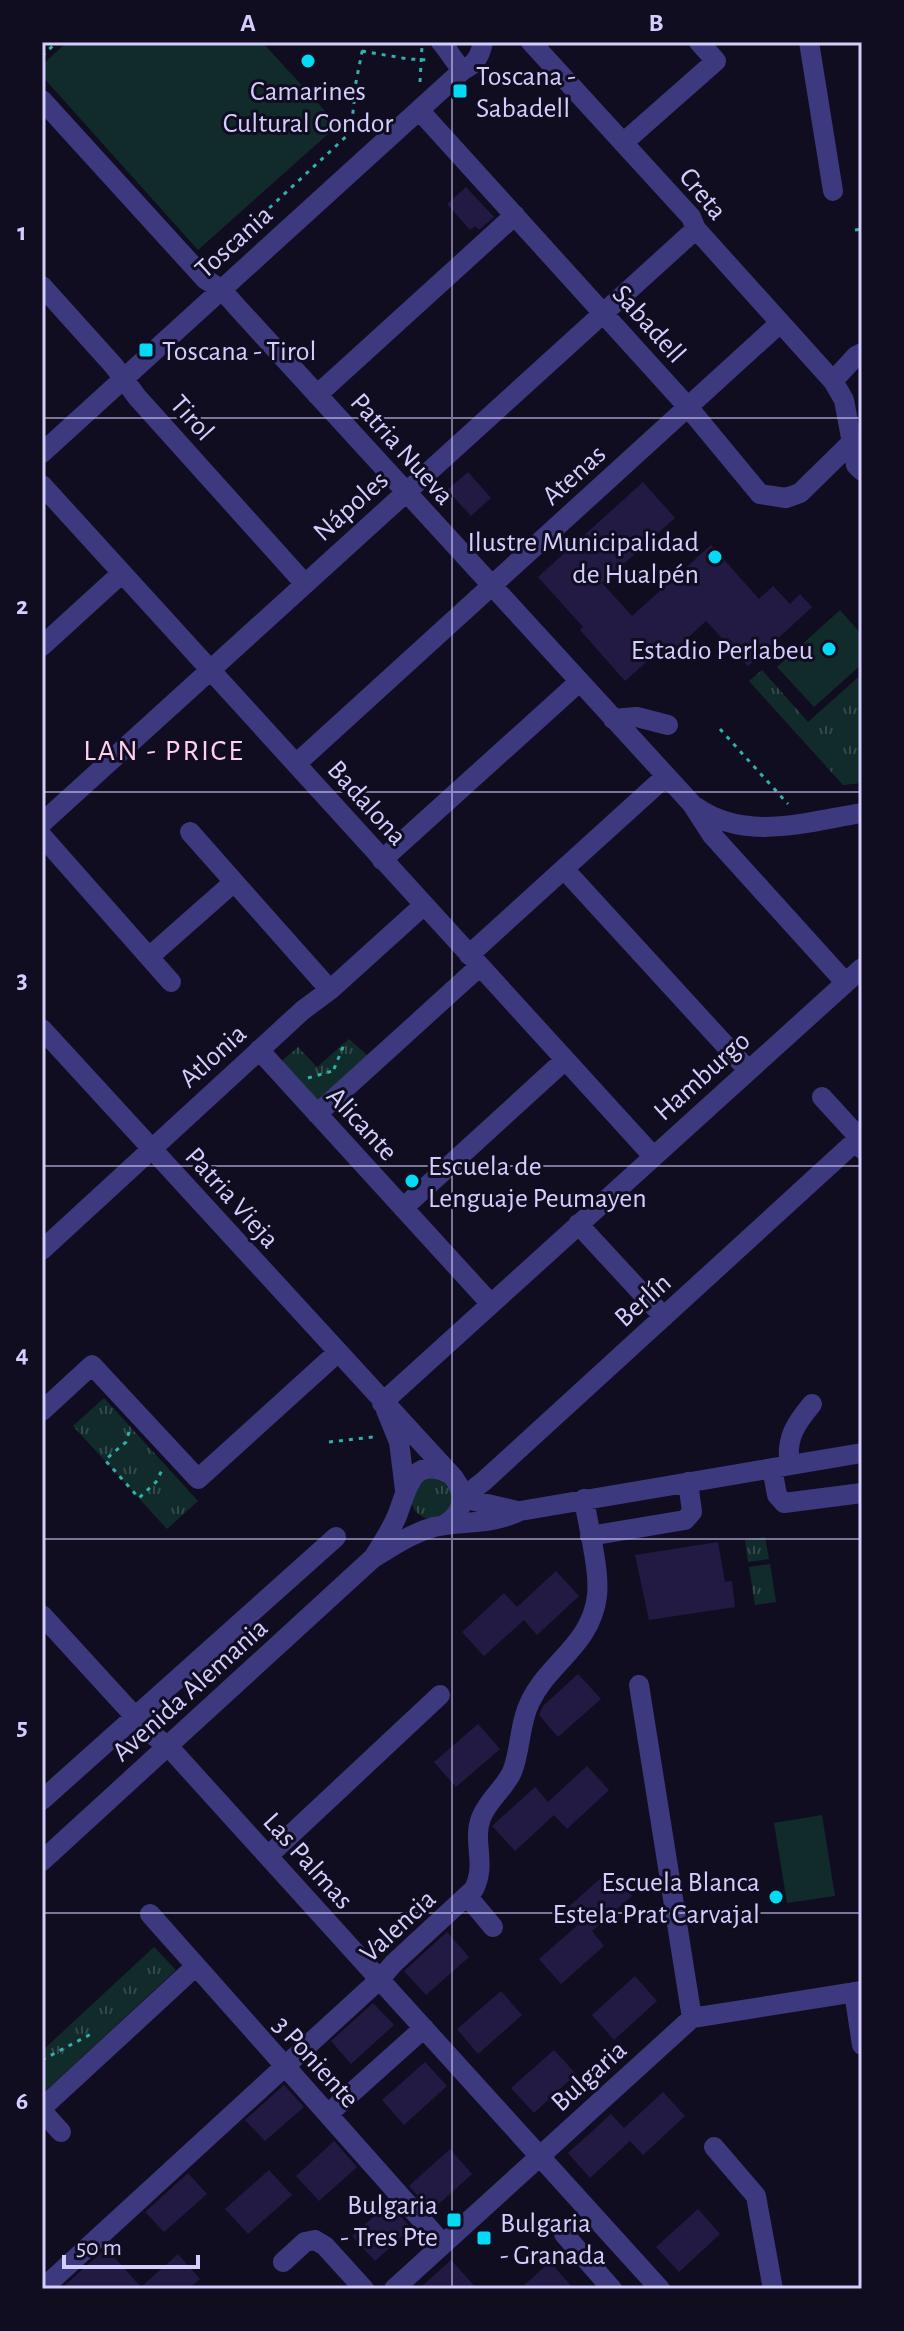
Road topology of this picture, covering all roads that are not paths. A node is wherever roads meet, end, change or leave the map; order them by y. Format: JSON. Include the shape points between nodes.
{"nodes":[{"id":1,"x":441,"y":42,"type":"edge"},
{"id":2,"x":483,"y":42,"type":"edge"},
{"id":3,"x":531,"y":42,"type":"edge"},
{"id":4,"x":699,"y":42,"type":"edge"},
{"id":5,"x":809,"y":42,"type":"edge"},
{"id":6,"x":458,"y":66,"type":"junction"},
{"id":7,"x":42,"y":100,"type":"edge"},
{"id":8,"x":419,"y":110,"type":"junction"},
{"id":9,"x":623,"y":143,"type":"junction"},
{"id":10,"x":833,"y":191,"type":"dead end"},
{"id":11,"x":515,"y":215,"type":"junction"},
{"id":12,"x":696,"y":229,"type":"junction"},
{"id":13,"x":42,"y":286,"type":"edge"},
{"id":14,"x":222,"y":290,"type":"junction"},
{"id":15,"x":603,"y":313,"type":"junction"},
{"id":16,"x":780,"y":323,"type":"junction"},
{"id":17,"x":862,"y":353,"type":"edge"},
{"id":18,"x":124,"y":379,"type":"junction"},
{"id":19,"x":833,"y":381,"type":"junction"},
{"id":20,"x":317,"y":395,"type":"junction"},
{"id":21,"x":688,"y":407,"type":"junction"},
{"id":22,"x":852,"y":442,"type":"junction"},
{"id":23,"x":42,"y":453,"type":"edge"},
{"id":24,"x":862,"y":471,"type":"edge"},
{"id":25,"x":42,"y":485,"type":"edge"},
{"id":26,"x":406,"y":492,"type":"junction"},
{"id":27,"x":122,"y":573,"type":"junction"},
{"id":28,"x":305,"y":584,"type":"junction"},
{"id":29,"x":491,"y":586,"type":"junction"},
{"id":30,"x":42,"y":646,"type":"edge"},
{"id":31,"x":210,"y":670,"type":"junction"},
{"id":32,"x":579,"y":682,"type":"junction"},
{"id":33,"x":613,"y":719,"type":"junction"},
{"id":34,"x":668,"y":725,"type":"dead end"},
{"id":35,"x":296,"y":764,"type":"junction"},
{"id":36,"x":665,"y":777,"type":"junction"},
{"id":37,"x":692,"y":804,"type":"junction"},
{"id":38,"x":862,"y":813,"type":"edge"},
{"id":39,"x":42,"y":823,"type":"edge"},
{"id":40,"x":190,"y":832,"type":"dead end"},
{"id":41,"x":42,"y":836,"type":"edge"},
{"id":42,"x":382,"y":860,"type":"junction"},
{"id":43,"x":564,"y":869,"type":"junction"},
{"id":44,"x":234,"y":882,"type":"junction"},
{"id":45,"x":424,"y":905,"type":"junction"},
{"id":46,"x":149,"y":957,"type":"junction"},
{"id":47,"x":474,"y":960,"type":"junction"},
{"id":48,"x":862,"y":968,"type":"edge"},
{"id":49,"x":171,"y":982,"type":"dead end"},
{"id":50,"x":845,"y":982,"type":"junction"},
{"id":51,"x":330,"y":990,"type":"junction"},
{"id":52,"x":42,"y":1029,"type":"edge"},
{"id":53,"x":259,"y":1050,"type":"junction"},
{"id":54,"x":565,"y":1060,"type":"junction"},
{"id":55,"x":748,"y":1070,"type":"junction"},
{"id":56,"x":822,"y":1097,"type":"dead end"},
{"id":57,"x":317,"y":1114,"type":"junction"},
{"id":58,"x":860,"y":1144,"type":"edge"},
{"id":59,"x":152,"y":1150,"type":"junction"},
{"id":60,"x":653,"y":1156,"type":"junction"},
{"id":61,"x":403,"y":1208,"type":"junction"},
{"id":62,"x":578,"y":1224,"type":"junction"},
{"id":63,"x":42,"y":1250,"type":"edge"},
{"id":64,"x":491,"y":1304,"type":"junction"},
{"id":65,"x":664,"y":1317,"type":"junction"},
{"id":66,"x":337,"y":1353,"type":"junction"},
{"id":67,"x":382,"y":1403,"type":"junction"},
{"id":68,"x":812,"y":1404,"type":"dead end"},
{"id":69,"x":42,"y":1411,"type":"edge"},
{"id":70,"x":862,"y":1453,"type":"edge"},
{"id":71,"x":781,"y":1466,"type":"junction"},
{"id":72,"x":450,"y":1474,"type":"junction"},
{"id":73,"x":688,"y":1482,"type":"junction"},
{"id":74,"x":862,"y":1493,"type":"edge"},
{"id":75,"x":404,"y":1494,"type":"junction"},
{"id":76,"x":462,"y":1498,"type":"junction"},
{"id":77,"x":584,"y":1499,"type":"junction"},
{"id":78,"x":520,"y":1511,"type":"junction"},
{"id":79,"x":438,"y":1526,"type":"junction"},
{"id":80,"x":590,"y":1536,"type":"junction"},
{"id":81,"x":336,"y":1537,"type":"dead end"},
{"id":82,"x":373,"y":1558,"type":"junction"},
{"id":83,"x":42,"y":1615,"type":"edge"},
{"id":84,"x":639,"y":1685,"type":"dead end"},
{"id":85,"x":440,"y":1695,"type":"dead end"},
{"id":86,"x":135,"y":1717,"type":"junction"},
{"id":87,"x":168,"y":1746,"type":"junction"},
{"id":88,"x":42,"y":1800,"type":"edge"},
{"id":89,"x":268,"y":1856,"type":"junction"},
{"id":90,"x":42,"y":1861,"type":"edge"},
{"id":91,"x":468,"y":1897,"type":"junction"},
{"id":92,"x":150,"y":1914,"type":"dead end"},
{"id":93,"x":493,"y":1927,"type":"dead end"},
{"id":94,"x":196,"y":1966,"type":"junction"},
{"id":95,"x":380,"y":1979,"type":"junction"},
{"id":96,"x":858,"y":1992,"type":"edge"},
{"id":97,"x":692,"y":2018,"type":"junction"},
{"id":98,"x":424,"y":2028,"type":"junction"},
{"id":99,"x":862,"y":2045,"type":"edge"},
{"id":100,"x":285,"y":2067,"type":"junction"},
{"id":101,"x":42,"y":2110,"type":"edge"},
{"id":102,"x":328,"y":2114,"type":"junction"},
{"id":103,"x":61,"y":2132,"type":"dead end"},
{"id":104,"x":714,"y":2147,"type":"dead end"},
{"id":105,"x":540,"y":2156,"type":"junction"},
{"id":106,"x":564,"y":2234,"type":"dead end"},
{"id":107,"x":443,"y":2244,"type":"junction"},
{"id":108,"x":283,"y":2262,"type":"dead end"},
{"id":109,"x":42,"y":2289,"type":"edge"},
{"id":110,"x":364,"y":2289,"type":"edge"},
{"id":111,"x":394,"y":2289,"type":"edge"},
{"id":112,"x":612,"y":2289,"type":"edge"},
{"id":113,"x":660,"y":2289,"type":"edge"},
{"id":114,"x":773,"y":2289,"type":"edge"}],
"edges":[{"from":1,"to":6,"type":"street"},
{"from":2,"to":6,"type":"street","name":"Toscania","via":[[472,65]]},
{"from":3,"to":9,"type":"street","name":"Creta"},
{"from":4,"to":9,"type":"street","via":[[716,61]]},
{"from":5,"to":10,"type":"street"},
{"from":6,"to":8,"type":"street","name":"Toscania"},
{"from":7,"to":14,"type":"street","name":"Patria Nueva","via":[[205,279]]},
{"from":8,"to":11,"type":"street","name":"Sabadell"},
{"from":8,"to":14,"type":"street","name":"Toscania"},
{"from":9,"to":12,"type":"street","name":"Creta"},
{"from":11,"to":15,"type":"street","name":"Sabadell"},
{"from":11,"to":20,"type":"street"},
{"from":12,"to":15,"type":"street","name":"Nápoles"},
{"from":12,"to":16,"type":"street","name":"Creta"},
{"from":13,"to":18,"type":"street","name":"Tirol"},
{"from":14,"to":18,"type":"street","name":"Toscania"},
{"from":14,"to":20,"type":"street","name":"Patria Nueva"},
{"from":15,"to":21,"type":"street","name":"Sabadell"},
{"from":15,"to":26,"type":"street","name":"Nápoles"},
{"from":16,"to":19,"type":"street","name":"Creta"},
{"from":16,"to":21,"type":"street","name":"Atenas"},
{"from":17,"to":19,"type":"street"},
{"from":18,"to":23,"type":"street","name":"Toscania"},
{"from":18,"to":28,"type":"street","name":"Tirol"},
{"from":19,"to":22,"type":"street","via":[[844,400]]},
{"from":20,"to":26,"type":"street","name":"Patria Nueva"},
{"from":21,"to":22,"type":"street","name":"Sabadell","via":[[760,494],[786,498],[800,493]]},
{"from":21,"to":29,"type":"street","name":"Atenas"},
{"from":22,"to":24,"type":"street"},
{"from":25,"to":27,"type":"street","name":"Badalona"},
{"from":26,"to":28,"type":"street","name":"Nápoles"},
{"from":26,"to":29,"type":"street","name":"Patria Nueva"},
{"from":27,"to":30,"type":"street"},
{"from":27,"to":31,"type":"street","name":"Badalona"},
{"from":28,"to":31,"type":"street","name":"Nápoles"},
{"from":29,"to":32,"type":"street","name":"Patria Nueva"},
{"from":29,"to":35,"type":"street","name":"Atenas"},
{"from":31,"to":35,"type":"street","name":"Badalona"},
{"from":31,"to":39,"type":"street","name":"Nápoles"},
{"from":32,"to":33,"type":"street","name":"Patria Nueva"},
{"from":32,"to":42,"type":"street"},
{"from":33,"to":34,"type":"street","via":[[637,717]]},
{"from":33,"to":36,"type":"street","name":"Patria Nueva"},
{"from":35,"to":42,"type":"street","name":"Badalona"},
{"from":36,"to":37,"type":"street","name":"Patria Nueva"},
{"from":36,"to":43,"type":"street"},
{"from":37,"to":38,"type":"street","via":[[719,820],[758,828]]},
{"from":37,"to":50,"type":"street","name":"Patria Nueva","via":[[712,835]]},
{"from":40,"to":44,"type":"street"},
{"from":41,"to":46,"type":"street"},
{"from":42,"to":45,"type":"street","name":"Badalona"},
{"from":43,"to":47,"type":"street"},
{"from":43,"to":55,"type":"street"},
{"from":44,"to":46,"type":"street"},
{"from":44,"to":51,"type":"street"},
{"from":45,"to":47,"type":"street","name":"Badalona"},
{"from":45,"to":51,"type":"street","name":"Atlonia"},
{"from":46,"to":49,"type":"street"},
{"from":47,"to":54,"type":"street","name":"Badalona"},
{"from":47,"to":57,"type":"street"},
{"from":48,"to":50,"type":"street"},
{"from":50,"to":55,"type":"street","name":"Hamburgo"},
{"from":51,"to":53,"type":"street","name":"Atlonia"},
{"from":52,"to":59,"type":"street","name":"Patria Vieja"},
{"from":53,"to":57,"type":"street","name":"Alicante"},
{"from":53,"to":59,"type":"street","name":"Atlonia"},
{"from":54,"to":60,"type":"street","name":"Badalona"},
{"from":54,"to":61,"type":"street"},
{"from":55,"to":60,"type":"street","name":"Hamburgo"},
{"from":56,"to":58,"type":"street"},
{"from":57,"to":61,"type":"street","name":"Alicante"},
{"from":58,"to":65,"type":"street","name":"Berlín"},
{"from":59,"to":63,"type":"street","name":"Atlonia"},
{"from":59,"to":66,"type":"street","name":"Patria Vieja"},
{"from":60,"to":62,"type":"street","name":"Hamburgo"},
{"from":61,"to":64,"type":"street","name":"Alicante"},
{"from":62,"to":64,"type":"street","name":"Hamburgo"},
{"from":62,"to":65,"type":"street"},
{"from":64,"to":67,"type":"street","name":"Hamburgo"},
{"from":65,"to":76,"type":"street","name":"Berlín"},
{"from":66,"to":67,"type":"street","name":"Patria Vieja"},
{"from":66,"to":69,"type":"street","via":[[198,1479],[92,1365]]},
{"from":67,"to":72,"type":"street","name":"Patria Vieja"},
{"from":67,"to":75,"type":"street","name":"Patria Vieja","via":[[399,1442]]},
{"from":68,"to":71,"type":"street","via":[[790,1437]]},
{"from":70,"to":71,"type":"street","name":"Avenida Alemania"},
{"from":71,"to":73,"type":"street","name":"Avenida Alemania"},
{"from":71,"to":74,"type":"street","via":[[777,1495],[784,1503]]},
{"from":72,"to":75,"type":"street","via":[[423,1471],[413,1476]]},
{"from":72,"to":76,"type":"street"},
{"from":73,"to":77,"type":"street","name":"Avenida Alemania"},
{"from":73,"to":80,"type":"street","via":[[692,1512],[685,1520]]},
{"from":75,"to":79,"type":"street","via":[[410,1516],[420,1524]]},
{"from":75,"to":82,"type":"street","name":"Avenida Alemania"},
{"from":76,"to":78,"type":"street","name":"Avenida Alemania"},
{"from":76,"to":79,"type":"street","name":"Avenida Alemania","via":[[457,1514]]},
{"from":77,"to":78,"type":"street","name":"Avenida Alemania"},
{"from":77,"to":80,"type":"street","name":"Valencia"},
{"from":78,"to":79,"type":"street","name":"Avenida Alemania","via":[[494,1520]]},
{"from":79,"to":82,"type":"street","name":"Avenida Alemania"},
{"from":80,"to":91,"type":"street","name":"Valencia","via":[[597,1589],[593,1611],[580,1641],[530,1701],[511,1773],[481,1818],[481,1872]]},
{"from":81,"to":86,"type":"street"},
{"from":82,"to":87,"type":"street","name":"Avenida Alemania"},
{"from":83,"to":86,"type":"street","name":"Las Palmas"},
{"from":84,"to":97,"type":"street"},
{"from":85,"to":89,"type":"street"},
{"from":86,"to":87,"type":"street","name":"Las Palmas"},
{"from":86,"to":88,"type":"street"},
{"from":87,"to":89,"type":"street","name":"Las Palmas"},
{"from":87,"to":90,"type":"street","name":"Avenida Alemania"},
{"from":89,"to":95,"type":"street","name":"Las Palmas"},
{"from":91,"to":93,"type":"street"},
{"from":91,"to":95,"type":"street","name":"Valencia"},
{"from":92,"to":94,"type":"street","name":"3 Poniente"},
{"from":94,"to":100,"type":"street","name":"3 Poniente"},
{"from":94,"to":101,"type":"street"},
{"from":95,"to":98,"type":"street","name":"Las Palmas"},
{"from":95,"to":100,"type":"street","name":"Valencia"},
{"from":96,"to":97,"type":"street"},
{"from":96,"to":99,"type":"street"},
{"from":97,"to":105,"type":"street","name":"Bulgaria"},
{"from":98,"to":102,"type":"street"},
{"from":98,"to":105,"type":"street","name":"Las Palmas"},
{"from":100,"to":102,"type":"street","name":"3 Poniente"},
{"from":100,"to":109,"type":"street","name":"Valencia"},
{"from":101,"to":103,"type":"street"},
{"from":102,"to":107,"type":"street","name":"3 Poniente"},
{"from":104,"to":114,"type":"street","via":[[756,2196]]},
{"from":105,"to":107,"type":"street","name":"Bulgaria"},
{"from":105,"to":113,"type":"street","name":"Las Palmas"},
{"from":106,"to":112,"type":"street"},
{"from":107,"to":111,"type":"street","name":"Bulgaria"},
{"from":108,"to":110,"type":"street","via":[[305,2242],[315,2240]]}]}
